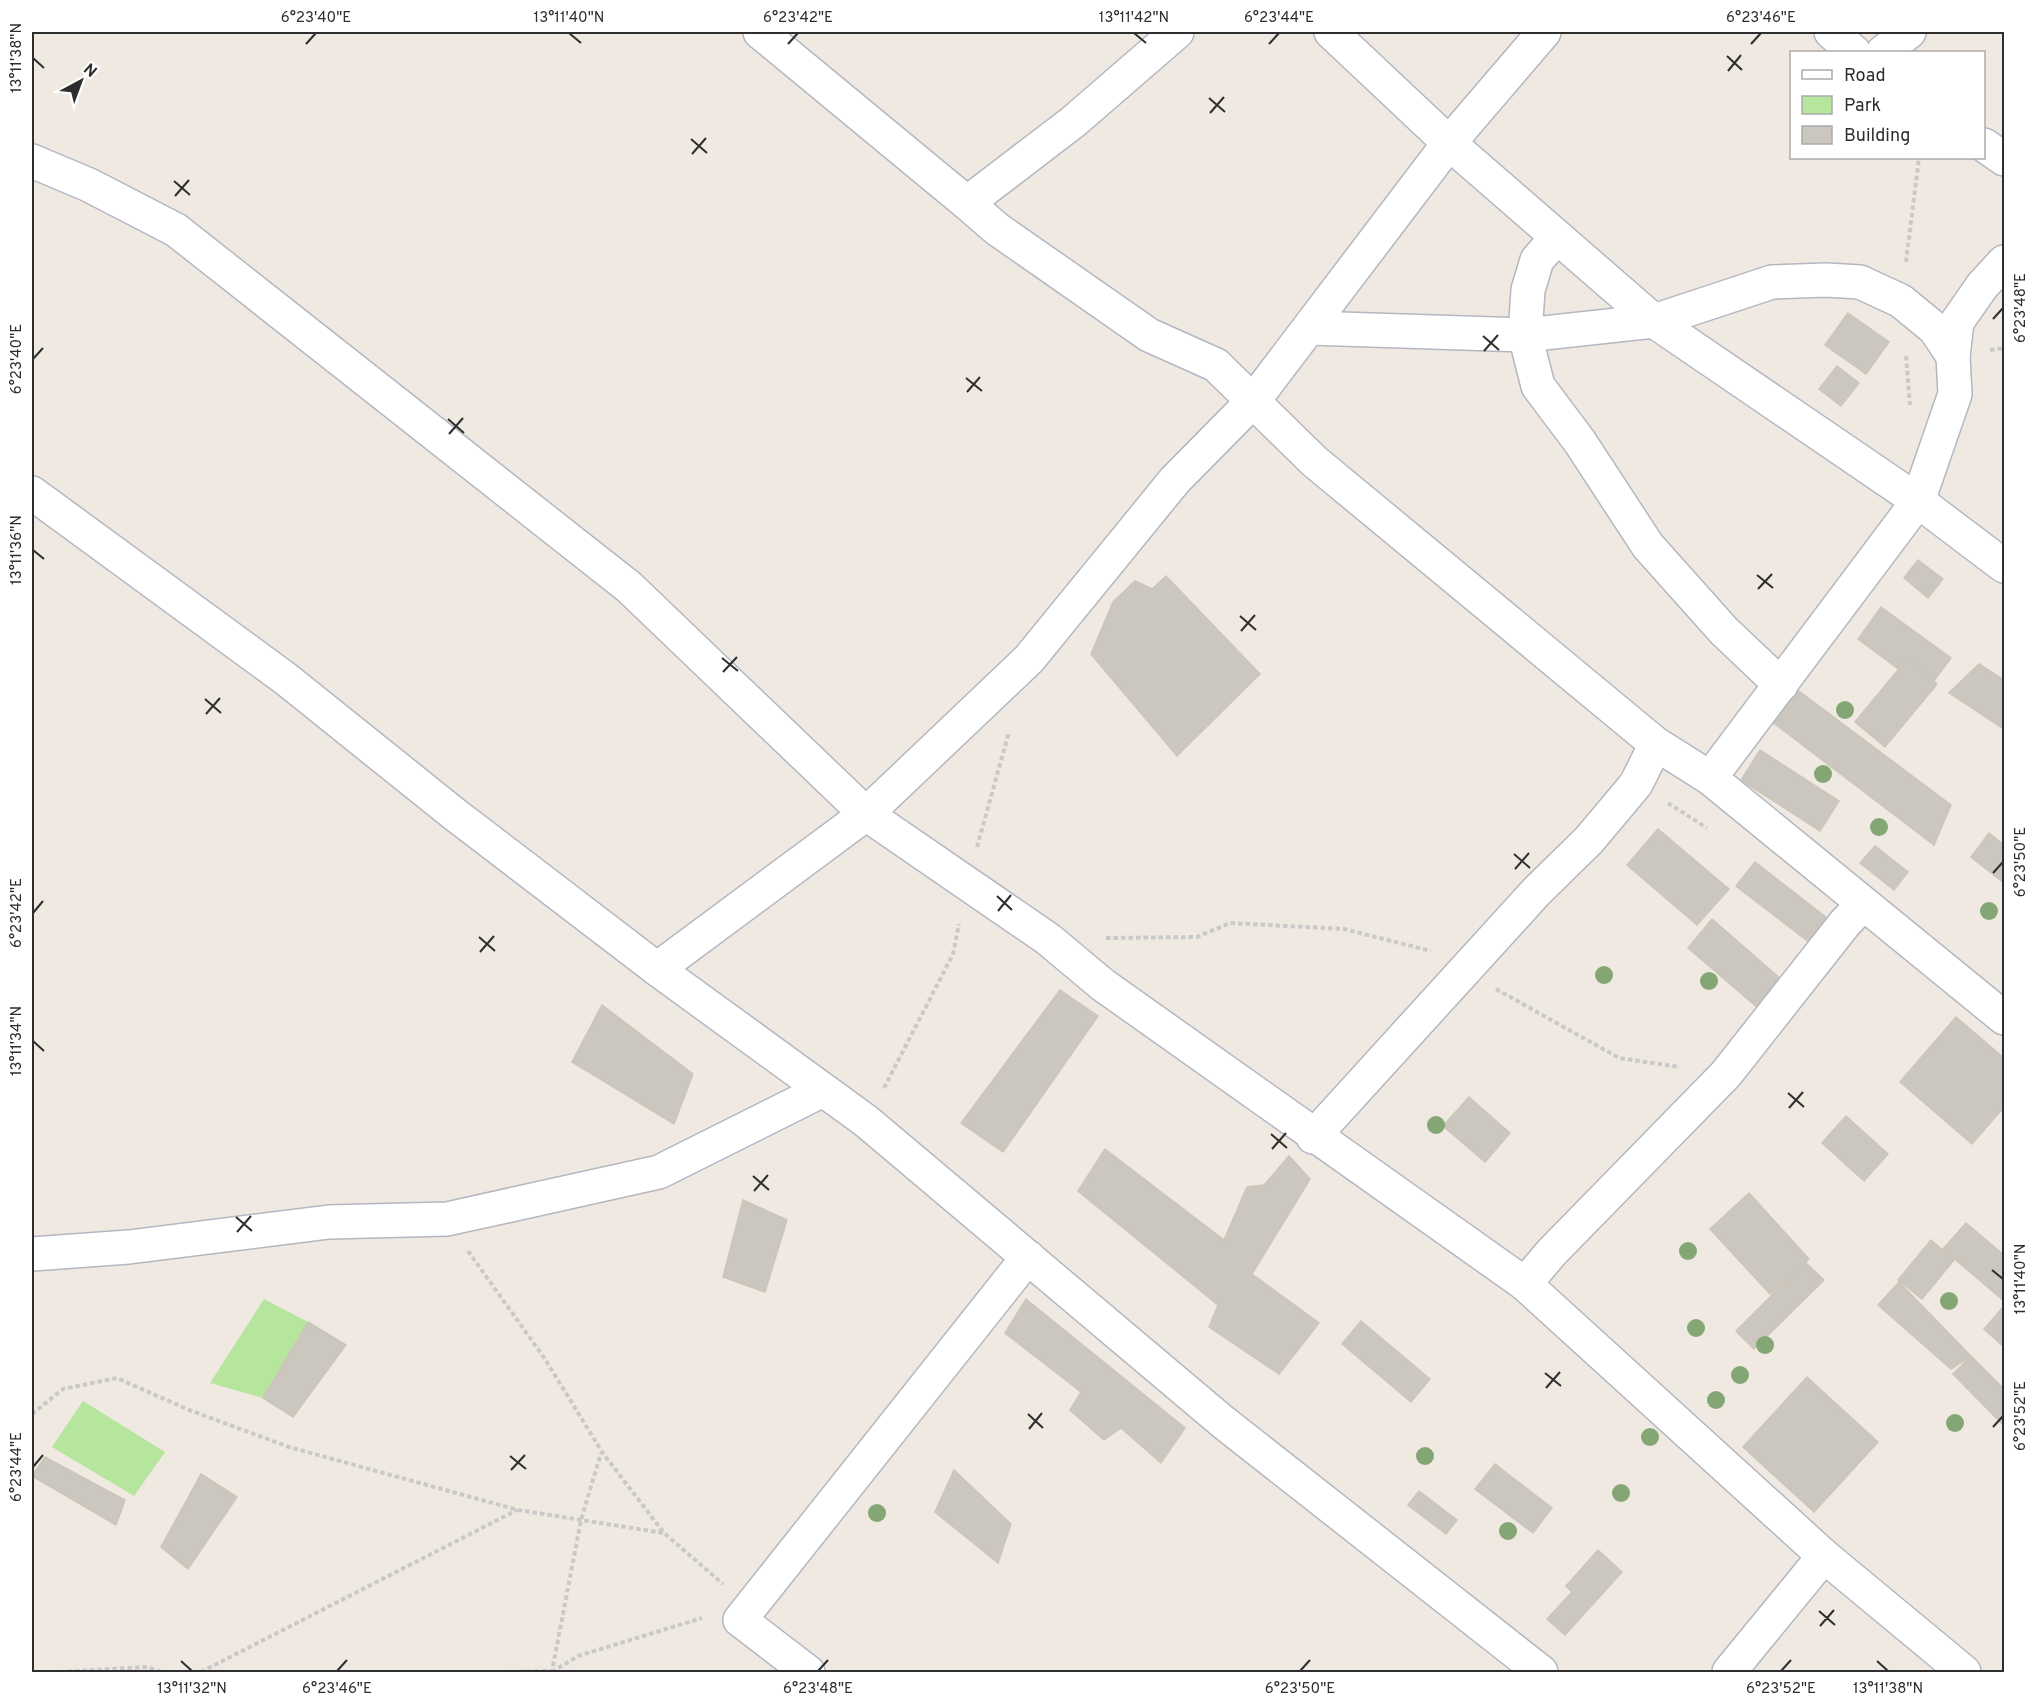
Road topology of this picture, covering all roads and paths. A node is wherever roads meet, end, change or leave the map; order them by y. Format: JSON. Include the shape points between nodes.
{"nodes":[{"id":1,"x":760,"y":32,"type":"edge"},
{"id":2,"x":1177,"y":32,"type":"edge"},
{"id":3,"x":1331,"y":32,"type":"edge"},
{"id":4,"x":1544,"y":32,"type":"edge"},
{"id":5,"x":1831,"y":32,"type":"edge"},
{"id":6,"x":1910,"y":32,"type":"edge"},
{"id":7,"x":1853,"y":51,"type":"edge"},
{"id":8,"x":1884,"y":51,"type":"edge"},
{"id":9,"x":1449,"y":142,"type":"junction"},
{"id":10,"x":1985,"y":146,"type":"edge"},
{"id":11,"x":2004,"y":159,"type":"edge"},
{"id":12,"x":32,"y":161,"type":"edge"},
{"id":13,"x":968,"y":203,"type":"junction"},
{"id":14,"x":1557,"y":237,"type":"junction"},
{"id":15,"x":2004,"y":262,"type":"edge"},
{"id":16,"x":1654,"y":321,"type":"junction"},
{"id":17,"x":1310,"y":328,"type":"junction"},
{"id":18,"x":1525,"y":335,"type":"junction"},
{"id":19,"x":1953,"y":356,"type":"junction"},
{"id":20,"x":1254,"y":400,"type":"junction"},
{"id":21,"x":32,"y":493,"type":"edge"},
{"id":22,"x":1918,"y":501,"type":"junction"},
{"id":23,"x":2004,"y":566,"type":"edge"},
{"id":24,"x":1781,"y":685,"type":"junction"},
{"id":25,"x":1656,"y":744,"type":"junction"},
{"id":26,"x":1710,"y":778,"type":"junction"},
{"id":27,"x":866,"y":814,"type":"junction"},
{"id":28,"x":1863,"y":904,"type":"junction"},
{"id":29,"x":1105,"y":938,"type":"dead end"},
{"id":30,"x":1474,"y":961,"type":"junction"},
{"id":31,"x":657,"y":969,"type":"junction"},
{"id":32,"x":2004,"y":1018,"type":"edge"},
{"id":33,"x":1726,"y":1074,"type":"junction"},
{"id":34,"x":821,"y":1091,"type":"junction"},
{"id":35,"x":1313,"y":1137,"type":"junction"},
{"id":36,"x":447,"y":1219,"type":"junction"},
{"id":37,"x":32,"y":1254,"type":"edge"},
{"id":38,"x":1028,"y":1257,"type":"junction"},
{"id":39,"x":1525,"y":1284,"type":"junction"},
{"id":40,"x":32,"y":1414,"type":"edge"},
{"id":41,"x":602,"y":1452,"type":"junction"},
{"id":42,"x":518,"y":1510,"type":"junction"},
{"id":43,"x":581,"y":1520,"type":"junction"},
{"id":44,"x":664,"y":1533,"type":"junction"},
{"id":45,"x":1824,"y":1556,"type":"junction"},
{"id":46,"x":751,"y":1608,"type":"junction"},
{"id":47,"x":703,"y":1618,"type":"dead end"},
{"id":48,"x":60,"y":1672,"type":"edge"},
{"id":49,"x":162,"y":1672,"type":"edge"},
{"id":50,"x":201,"y":1672,"type":"edge"},
{"id":51,"x":497,"y":1672,"type":"edge"},
{"id":52,"x":552,"y":1672,"type":"edge"},
{"id":53,"x":808,"y":1672,"type":"edge"},
{"id":54,"x":1541,"y":1672,"type":"edge"},
{"id":55,"x":1729,"y":1672,"type":"edge"},
{"id":56,"x":1964,"y":1672,"type":"edge"}],
"edges":[{"from":1,"to":13,"type":"street"},
{"from":2,"to":13,"type":"street","via":[[1073,122]]},
{"from":3,"to":9,"type":"street"},
{"from":4,"to":9,"type":"street"},
{"from":5,"to":7,"type":"street"},
{"from":6,"to":8,"type":"street"},
{"from":9,"to":14,"type":"street"},
{"from":9,"to":17,"type":"street"},
{"from":10,"to":11,"type":"street"},
{"from":12,"to":27,"type":"street","via":[[176,230],[629,586]]},
{"from":13,"to":20,"type":"street","via":[[997,229],[1149,335],[1216,365]]},
{"from":14,"to":16,"type":"street"},
{"from":14,"to":18,"type":"street","via":[[1537,260],[1528,290]]},
{"from":15,"to":19,"type":"street","via":[[1957,322]]},
{"from":16,"to":18,"type":"street"},
{"from":16,"to":19,"type":"street","via":[[1772,282],[1860,282],[1901,301],[1935,329]]},
{"from":16,"to":22,"type":"street"},
{"from":17,"to":18,"type":"street"},
{"from":17,"to":20,"type":"street"},
{"from":18,"to":24,"type":"street","via":[[1538,386],[1648,546],[1725,631]]},
{"from":19,"to":22,"type":"street","via":[[1955,394]]},
{"from":20,"to":25,"type":"street","via":[[1314,461]]},
{"from":20,"to":27,"type":"street","via":[[1175,480],[1029,659]]},
{"from":21,"to":31,"type":"street","via":[[286,679]]},
{"from":22,"to":23,"type":"street"},
{"from":22,"to":24,"type":"street"},
{"from":24,"to":26,"type":"street"},
{"from":25,"to":26,"type":"street"},
{"from":25,"to":30,"type":"street","via":[[1636,784],[1623,800]]},
{"from":26,"to":28,"type":"street"},
{"from":27,"to":31,"type":"street"},
{"from":27,"to":35,"type":"street","via":[[1048,939],[1103,985]]},
{"from":28,"to":32,"type":"street"},
{"from":28,"to":33,"type":"street"},
{"from":29,"to":30,"type":"path","via":[[1197,937],[1230,923],[1333,929]]},
{"from":30,"to":33,"type":"path","via":[[1496,990],[1619,1058]]},
{"from":30,"to":35,"type":"street"},
{"from":31,"to":34,"type":"street"},
{"from":33,"to":39,"type":"street"},
{"from":34,"to":36,"type":"street","via":[[659,1172]]},
{"from":34,"to":38,"type":"street","via":[[866,1121]]},
{"from":35,"to":39,"type":"street"},
{"from":36,"to":37,"type":"street","via":[[329,1222],[129,1247]]},
{"from":36,"to":41,"type":"path","via":[[545,1359]]},
{"from":38,"to":46,"type":"street"},
{"from":38,"to":54,"type":"street","via":[[1223,1422]]},
{"from":39,"to":45,"type":"street"},
{"from":40,"to":42,"type":"path","via":[[63,1389],[117,1378],[289,1447]]},
{"from":41,"to":43,"type":"path"},
{"from":41,"to":44,"type":"path"},
{"from":42,"to":43,"type":"path"},
{"from":42,"to":50,"type":"path"},
{"from":43,"to":44,"type":"path"},
{"from":43,"to":52,"type":"path"},
{"from":44,"to":46,"type":"path"},
{"from":45,"to":55,"type":"street"},
{"from":45,"to":56,"type":"street"},
{"from":46,"to":53,"type":"street","via":[[740,1620]]},
{"from":47,"to":52,"type":"path","via":[[578,1656]]},
{"from":48,"to":49,"type":"path","via":[[147,1667]]},
{"from":51,"to":52,"type":"path"}]}
